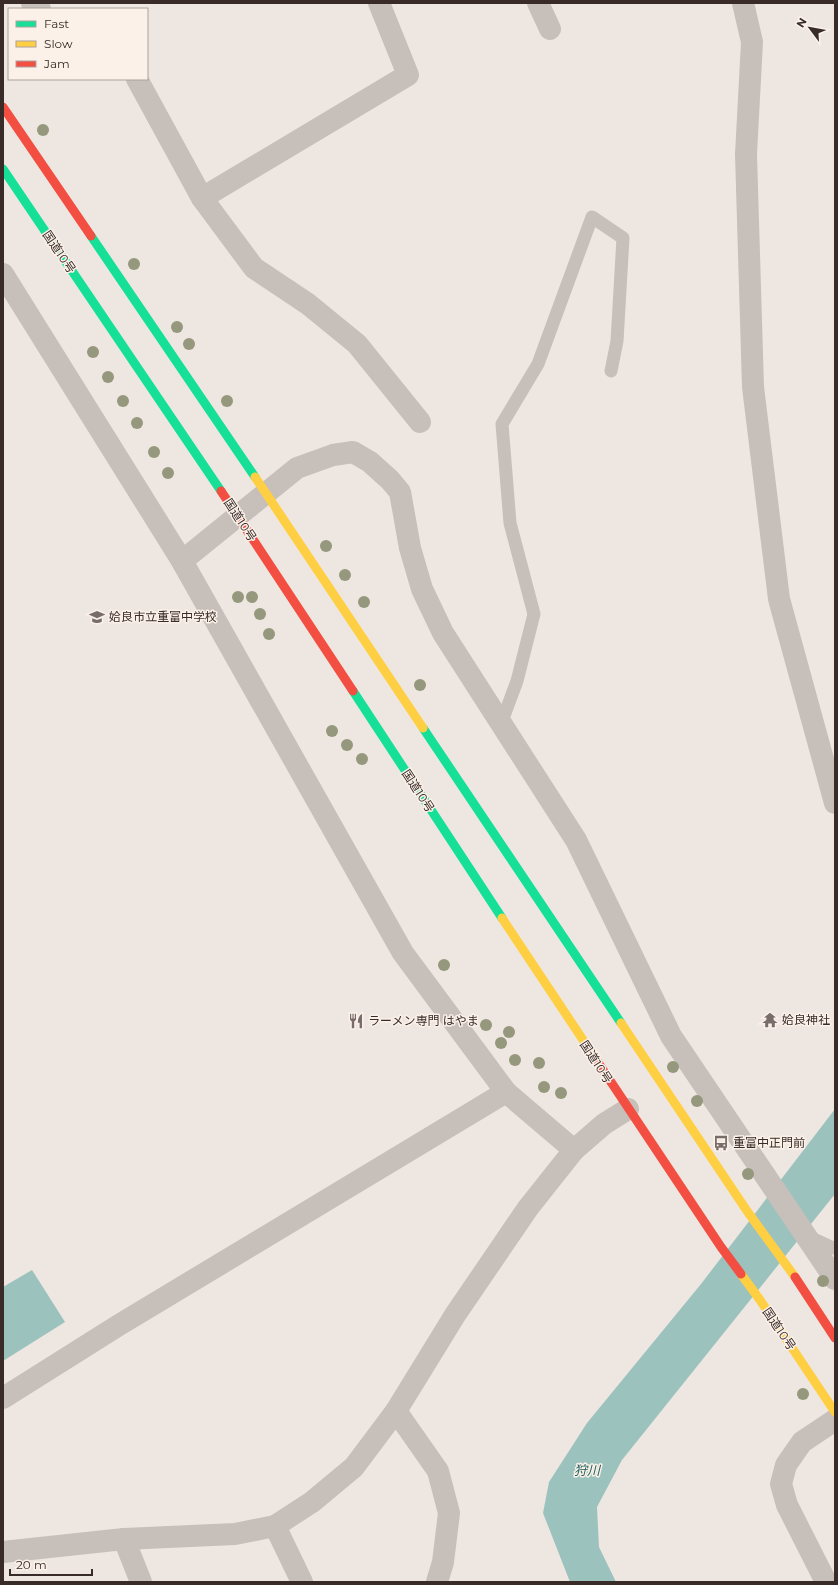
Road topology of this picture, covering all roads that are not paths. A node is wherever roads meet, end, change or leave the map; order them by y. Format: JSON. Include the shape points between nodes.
{"nodes":[{"id":1,"x":379,"y":3,"type":"edge"},
{"id":2,"x":538,"y":3,"type":"edge"},
{"id":3,"x":743,"y":3,"type":"edge"},
{"id":4,"x":550,"y":29,"type":"dead end"},
{"id":5,"x":138,"y":80,"type":"edge"},
{"id":6,"x":3,"y":107,"type":"edge"},
{"id":7,"x":3,"y":169,"type":"edge"},
{"id":8,"x":202,"y":198,"type":"junction"},
{"id":9,"x":3,"y":274,"type":"edge"},
{"id":10,"x":611,"y":371,"type":"dead end"},
{"id":11,"x":420,"y":422,"type":"dead end"},
{"id":12,"x":266,"y":494,"type":"junction"},
{"id":13,"x":238,"y":516,"type":"junction"},
{"id":14,"x":182,"y":562,"type":"junction"},
{"id":15,"x":501,"y":724,"type":"junction"},
{"id":16,"x":835,"y":803,"type":"edge"},
{"id":17,"x":506,"y":1092,"type":"junction"},
{"id":18,"x":628,"y":1109,"type":"junction"},
{"id":19,"x":574,"y":1150,"type":"junction"},
{"id":20,"x":807,"y":1236,"type":"junction"},
{"id":21,"x":835,"y":1248,"type":"edge"},
{"id":22,"x":835,"y":1279,"type":"edge"},
{"id":23,"x":835,"y":1338,"type":"edge"},
{"id":24,"x":3,"y":1398,"type":"edge"},
{"id":25,"x":396,"y":1411,"type":"junction"},
{"id":26,"x":835,"y":1412,"type":"edge"},
{"id":27,"x":835,"y":1420,"type":"edge"},
{"id":28,"x":275,"y":1526,"type":"junction"},
{"id":29,"x":124,"y":1539,"type":"junction"},
{"id":30,"x":3,"y":1552,"type":"edge"},
{"id":31,"x":141,"y":1582,"type":"edge"},
{"id":32,"x":302,"y":1582,"type":"edge"},
{"id":33,"x":437,"y":1582,"type":"edge"},
{"id":34,"x":826,"y":1582,"type":"edge"}],
"edges":[{"from":1,"to":8,"type":"street","via":[[408,75]]},
{"from":2,"to":4,"type":"street"},
{"from":3,"to":16,"type":"street","via":[[752,42],[746,154],[753,387],[779,598]]},
{"from":5,"to":8,"type":"street"},
{"from":6,"to":12,"type":"highway"},
{"from":7,"to":13,"type":"highway","name":"国道10号"},
{"from":8,"to":11,"type":"street","via":[[254,268],[308,304],[357,344]]},
{"from":9,"to":14,"type":"street"},
{"from":10,"to":15,"type":"lane","via":[[618,341],[623,238],[592,217],[538,364],[502,424],[510,523],[534,614],[518,681]]},
{"from":12,"to":13,"type":"street"},
{"from":12,"to":15,"type":"street","via":[[297,468],[333,454],[353,452],[370,462],[390,480],[400,492],[410,548],[422,589],[443,633]]},
{"from":12,"to":23,"type":"highway"},
{"from":13,"to":14,"type":"street"},
{"from":13,"to":18,"type":"highway","name":"国道10号"},
{"from":14,"to":17,"type":"street","via":[[403,953]]},
{"from":15,"to":20,"type":"street","via":[[576,840],[671,1036]]},
{"from":17,"to":19,"type":"street"},
{"from":17,"to":24,"type":"street","via":[[118,1325]]},
{"from":18,"to":19,"type":"street","via":[[604,1124]]},
{"from":18,"to":26,"type":"highway","name":"国道10号"},
{"from":19,"to":25,"type":"street","via":[[528,1208],[459,1309]]},
{"from":20,"to":21,"type":"lane"},
{"from":20,"to":22,"type":"street"},
{"from":25,"to":28,"type":"street","via":[[354,1467],[312,1502]]},
{"from":25,"to":33,"type":"street","via":[[438,1471],[449,1513],[443,1562]]},
{"from":27,"to":34,"type":"street","via":[[802,1442],[786,1465],[781,1484],[787,1505]]},
{"from":28,"to":29,"type":"street","via":[[234,1534]]},
{"from":28,"to":32,"type":"street"},
{"from":29,"to":30,"type":"street"},
{"from":29,"to":31,"type":"street"}]}
